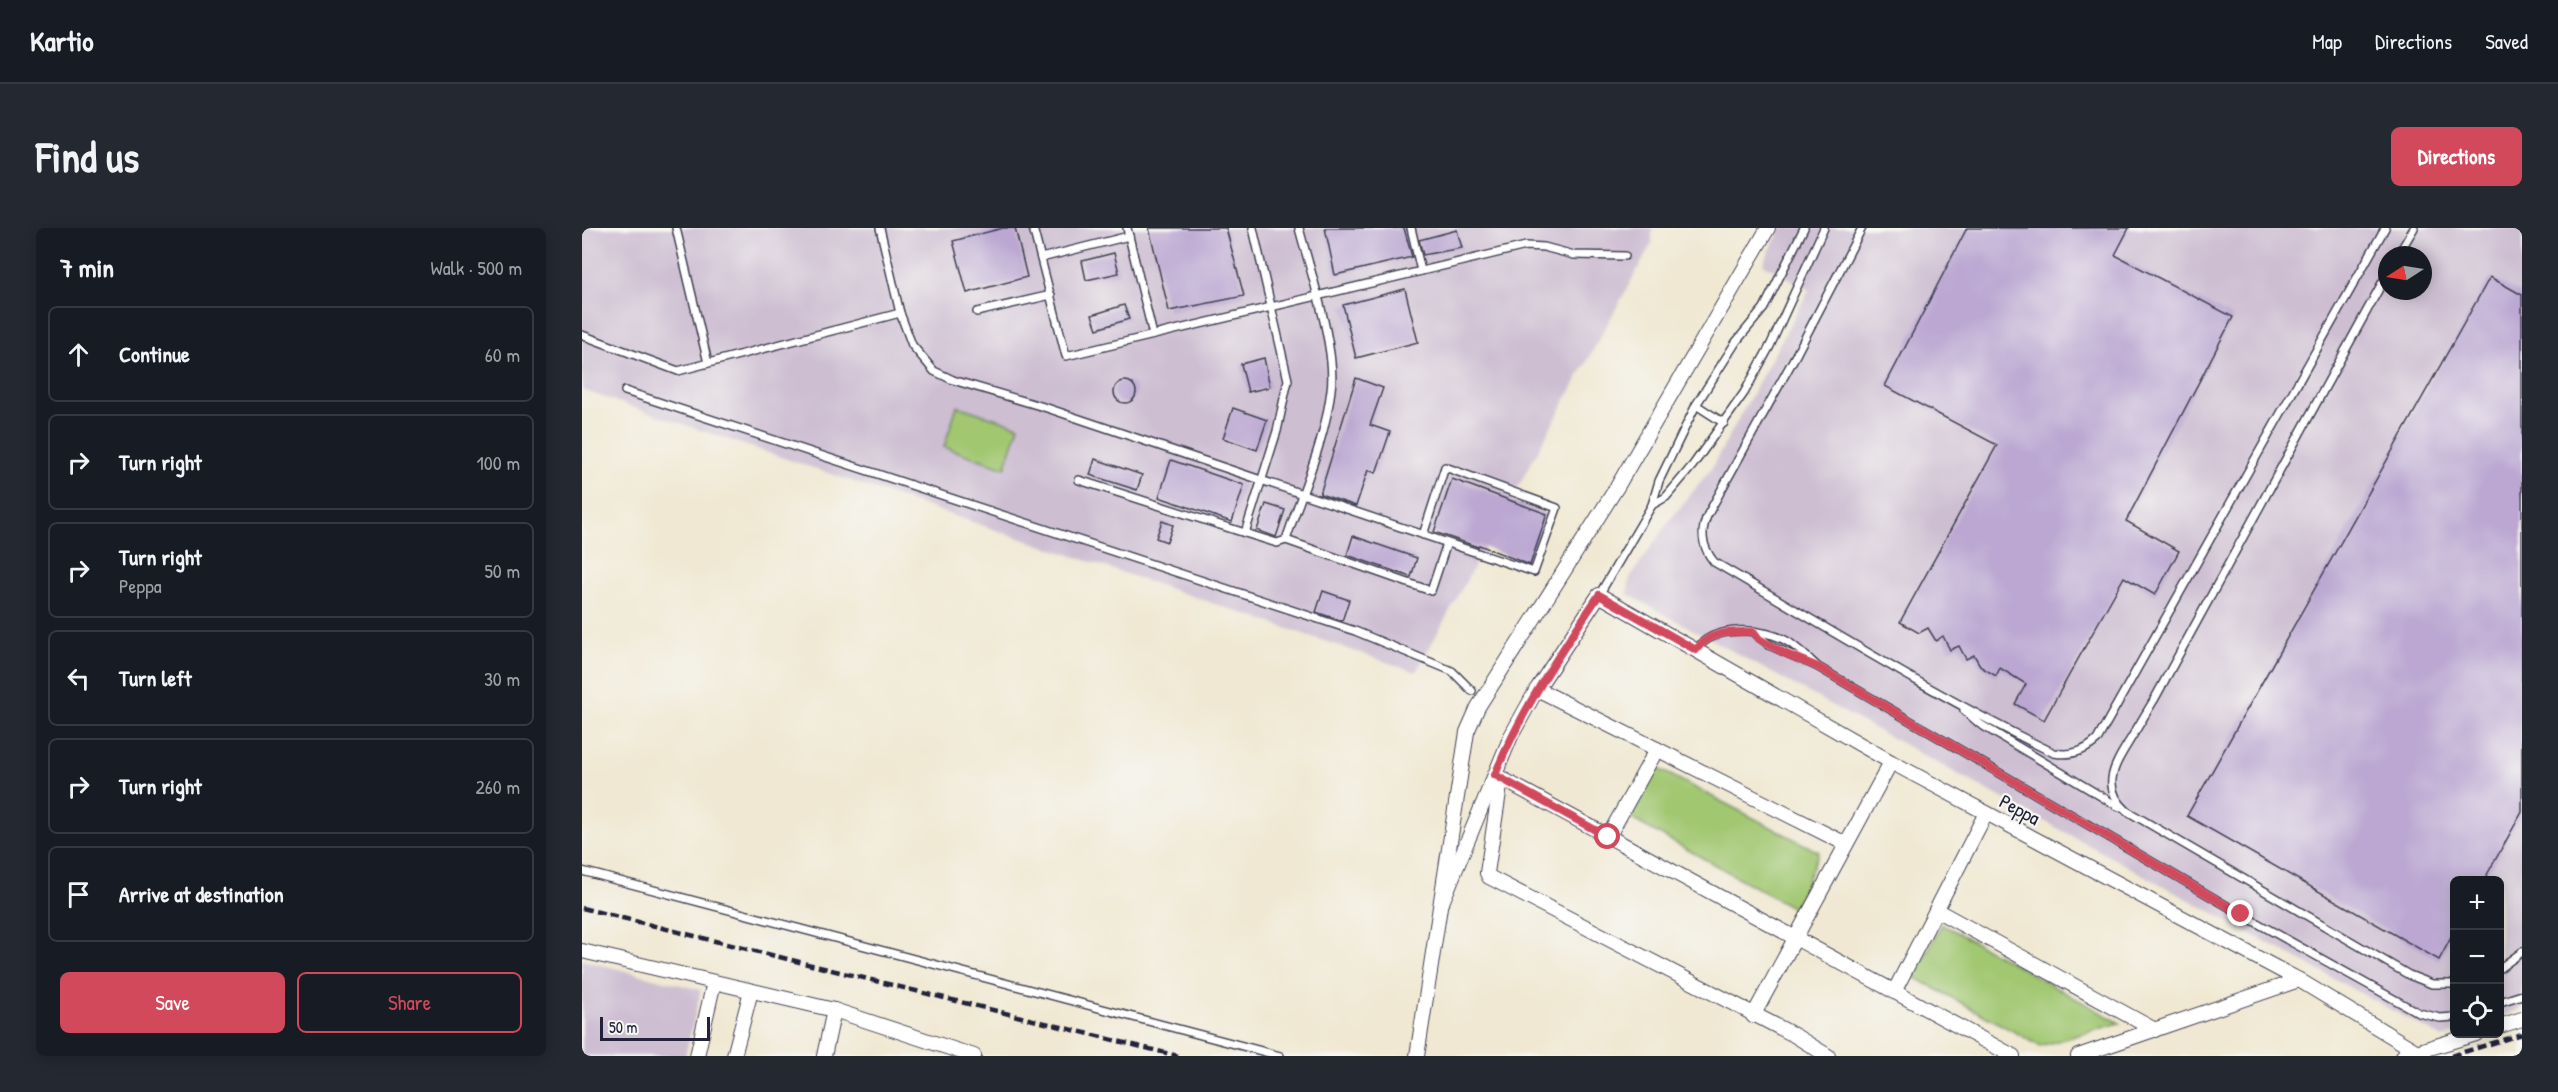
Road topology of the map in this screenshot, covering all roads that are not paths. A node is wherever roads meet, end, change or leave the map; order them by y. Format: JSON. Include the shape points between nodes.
{"nodes":[{"id":1,"x":676,"y":228,"type":"edge"},
{"id":2,"x":880,"y":228,"type":"edge"},
{"id":3,"x":1033,"y":228,"type":"edge"},
{"id":4,"x":1127,"y":228,"type":"edge"},
{"id":5,"x":1252,"y":228,"type":"edge"},
{"id":6,"x":1299,"y":228,"type":"edge"},
{"id":7,"x":1411,"y":228,"type":"edge"},
{"id":8,"x":1768,"y":228,"type":"edge"},
{"id":9,"x":1804,"y":228,"type":"edge"},
{"id":10,"x":1824,"y":228,"type":"edge"},
{"id":11,"x":1862,"y":228,"type":"edge"},
{"id":12,"x":2385,"y":228,"type":"edge"},
{"id":13,"x":2414,"y":228,"type":"edge"},
{"id":14,"x":1129,"y":236,"type":"junction"},
{"id":15,"x":2403,"y":246,"type":"edge"},
{"id":16,"x":1625,"y":256,"type":"dead end"},
{"id":17,"x":1041,"y":258,"type":"junction"},
{"id":18,"x":1421,"y":271,"type":"junction"},
{"id":19,"x":2378,"y":290,"type":"edge"},
{"id":20,"x":1050,"y":296,"type":"junction"},
{"id":21,"x":1317,"y":297,"type":"junction"},
{"id":22,"x":1272,"y":307,"type":"junction"},
{"id":23,"x":977,"y":312,"type":"dead end"},
{"id":24,"x":900,"y":313,"type":"junction"},
{"id":25,"x":582,"y":335,"type":"edge"},
{"id":26,"x":1153,"y":335,"type":"junction"},
{"id":27,"x":708,"y":363,"type":"junction"},
{"id":28,"x":625,"y":391,"type":"dead end"},
{"id":29,"x":1696,"y":405,"type":"junction"},
{"id":30,"x":1724,"y":423,"type":"junction"},
{"id":31,"x":1079,"y":480,"type":"dead end"},
{"id":32,"x":1262,"y":481,"type":"junction"},
{"id":33,"x":1301,"y":494,"type":"junction"},
{"id":34,"x":1652,"y":505,"type":"junction"},
{"id":35,"x":1245,"y":533,"type":"junction"},
{"id":36,"x":1423,"y":535,"type":"junction"},
{"id":37,"x":1286,"y":540,"type":"junction"},
{"id":38,"x":1447,"y":543,"type":"junction"},
{"id":39,"x":1599,"y":595,"type":"junction"},
{"id":40,"x":1754,"y":632,"type":"junction"},
{"id":41,"x":1696,"y":650,"type":"junction"},
{"id":42,"x":1818,"y":667,"type":"junction"},
{"id":43,"x":1537,"y":689,"type":"junction"},
{"id":44,"x":1472,"y":691,"type":"dead end"},
{"id":45,"x":1950,"y":698,"type":"junction"},
{"id":46,"x":1657,"y":749,"type":"junction"},
{"id":47,"x":1890,"y":762,"type":"junction"},
{"id":48,"x":1498,"y":777,"type":"junction"},
{"id":49,"x":2127,"y":811,"type":"junction"},
{"id":50,"x":1986,"y":813,"type":"junction"},
{"id":51,"x":1608,"y":837,"type":"junction"},
{"id":52,"x":1846,"y":844,"type":"junction"},
{"id":53,"x":582,"y":871,"type":"edge"},
{"id":54,"x":1443,"y":900,"type":"junction"},
{"id":55,"x":1936,"y":910,"type":"junction"},
{"id":56,"x":1795,"y":938,"type":"junction"},
{"id":57,"x":582,"y":951,"type":"edge"},
{"id":58,"x":2522,"y":952,"type":"edge"},
{"id":59,"x":2504,"y":965,"type":"edge"},
{"id":60,"x":2299,"y":980,"type":"junction"},
{"id":61,"x":714,"y":982,"type":"junction"},
{"id":62,"x":2450,"y":984,"type":"edge"},
{"id":63,"x":751,"y":990,"type":"junction"},
{"id":64,"x":1894,"y":992,"type":"junction"},
{"id":65,"x":2522,"y":994,"type":"edge"},
{"id":66,"x":2504,"y":1000,"type":"edge"},
{"id":67,"x":834,"y":1010,"type":"junction"},
{"id":68,"x":1753,"y":1016,"type":"junction"},
{"id":69,"x":2450,"y":1017,"type":"edge"},
{"id":70,"x":2522,"y":1019,"type":"edge"},
{"id":71,"x":2504,"y":1024,"type":"edge"},
{"id":72,"x":2155,"y":1030,"type":"junction"},
{"id":73,"x":2465,"y":1038,"type":"edge"},
{"id":74,"x":2421,"y":1054,"type":"edge"},
{"id":75,"x":697,"y":1056,"type":"edge"},
{"id":76,"x":734,"y":1056,"type":"edge"},
{"id":77,"x":824,"y":1056,"type":"edge"},
{"id":78,"x":974,"y":1056,"type":"edge"},
{"id":79,"x":1280,"y":1056,"type":"edge"},
{"id":80,"x":1417,"y":1056,"type":"edge"},
{"id":81,"x":1828,"y":1056,"type":"edge"},
{"id":82,"x":2013,"y":1056,"type":"edge"},
{"id":83,"x":2078,"y":1056,"type":"edge"},
{"id":84,"x":2403,"y":1056,"type":"edge"}],
"edges":[{"from":1,"to":27,"type":"lane"},
{"from":2,"to":24,"type":"lane"},
{"from":3,"to":17,"type":"lane"},
{"from":4,"to":14,"type":"lane"},
{"from":5,"to":22,"type":"lane"},
{"from":6,"to":21,"type":"lane"},
{"from":7,"to":18,"type":"lane"},
{"from":8,"to":54,"type":"street","via":[[1617,487],[1478,707],[1467,732]]},
{"from":9,"to":29,"type":"lane","via":[[1764,308],[1736,342]]},
{"from":10,"to":30,"type":"lane","via":[[1759,367]]},
{"from":11,"to":45,"type":"lane","via":[[1707,516],[1703,541],[1714,562]]},
{"from":12,"to":45,"type":"lane","via":[[2097,740],[2077,753],[2054,753]]},
{"from":13,"to":15,"type":"lane"},
{"from":14,"to":17,"type":"lane"},
{"from":14,"to":26,"type":"lane"},
{"from":16,"to":18,"type":"lane","via":[[1574,255],[1526,246]]},
{"from":17,"to":20,"type":"lane"},
{"from":18,"to":21,"type":"lane"},
{"from":19,"to":49,"type":"lane","via":[[2114,766],[2114,794]]},
{"from":20,"to":23,"type":"lane"},
{"from":20,"to":26,"type":"lane","via":[[1066,356]]},
{"from":21,"to":22,"type":"lane"},
{"from":21,"to":33,"type":"lane","via":[[1332,389],[1320,443]]},
{"from":22,"to":26,"type":"lane"},
{"from":22,"to":32,"type":"lane","via":[[1288,380]]},
{"from":24,"to":27,"type":"lane"},
{"from":24,"to":32,"type":"lane","via":[[912,345],[934,371],[953,380]]},
{"from":25,"to":27,"type":"lane","via":[[678,371]]},
{"from":28,"to":44,"type":"lane","via":[[1355,631],[1452,671]]},
{"from":29,"to":30,"type":"lane"},
{"from":29,"to":34,"type":"lane","via":[[1659,481]]},
{"from":30,"to":34,"type":"lane","via":[[1666,497]]},
{"from":31,"to":35,"type":"lane"},
{"from":32,"to":33,"type":"lane"},
{"from":32,"to":35,"type":"lane"},
{"from":33,"to":36,"type":"lane"},
{"from":33,"to":37,"type":"lane"},
{"from":34,"to":39,"type":"lane"},
{"from":35,"to":37,"type":"lane","via":[[1277,543]]},
{"from":36,"to":38,"type":"lane"},
{"from":36,"to":38,"type":"lane","via":[[1445,467],[1557,508],[1534,572]]},
{"from":37,"to":38,"type":"lane","via":[[1431,591]]},
{"from":39,"to":41,"type":"street","name":"Peppa"},
{"from":39,"to":43,"type":"street"},
{"from":40,"to":41,"type":"lane","via":[[1719,634],[1706,639]]},
{"from":40,"to":42,"type":"lane","via":[[1778,650]]},
{"from":40,"to":42,"type":"lane","via":[[1790,643]]},
{"from":41,"to":47,"type":"street","name":"Peppa"},
{"from":42,"to":69,"type":"lane","via":[[2241,914],[2419,1013]]},
{"from":43,"to":46,"type":"street"},
{"from":43,"to":48,"type":"street","via":[[1511,736]]},
{"from":45,"to":49,"type":"lane","via":[[1980,724]]},
{"from":46,"to":51,"type":"street"},
{"from":46,"to":52,"type":"street"},
{"from":47,"to":50,"type":"street","name":"Peppa"},
{"from":47,"to":52,"type":"street"},
{"from":48,"to":51,"type":"street"},
{"from":48,"to":54,"type":"street"},
{"from":48,"to":68,"type":"street","via":[[1489,877]]},
{"from":49,"to":62,"type":"lane","via":[[2409,975],[2432,984]]},
{"from":50,"to":55,"type":"street"},
{"from":50,"to":60,"type":"street","name":"Peppa"},
{"from":51,"to":56,"type":"street"},
{"from":52,"to":56,"type":"street"},
{"from":53,"to":79,"type":"lane"},
{"from":54,"to":80,"type":"street"},
{"from":55,"to":64,"type":"street"},
{"from":55,"to":72,"type":"street"},
{"from":56,"to":64,"type":"street"},
{"from":56,"to":68,"type":"street"},
{"from":57,"to":61,"type":"street"},
{"from":58,"to":59,"type":"lane"},
{"from":60,"to":72,"type":"street"},
{"from":60,"to":74,"type":"street","name":"Peppa"},
{"from":61,"to":63,"type":"street"},
{"from":61,"to":75,"type":"street"},
{"from":63,"to":67,"type":"street"},
{"from":63,"to":76,"type":"street"},
{"from":64,"to":82,"type":"street"},
{"from":65,"to":66,"type":"lane"},
{"from":67,"to":77,"type":"street"},
{"from":67,"to":78,"type":"street"},
{"from":68,"to":81,"type":"street"},
{"from":70,"to":71,"type":"street"},
{"from":72,"to":83,"type":"street"},
{"from":73,"to":74,"type":"street"},
{"from":74,"to":84,"type":"street"}]}
